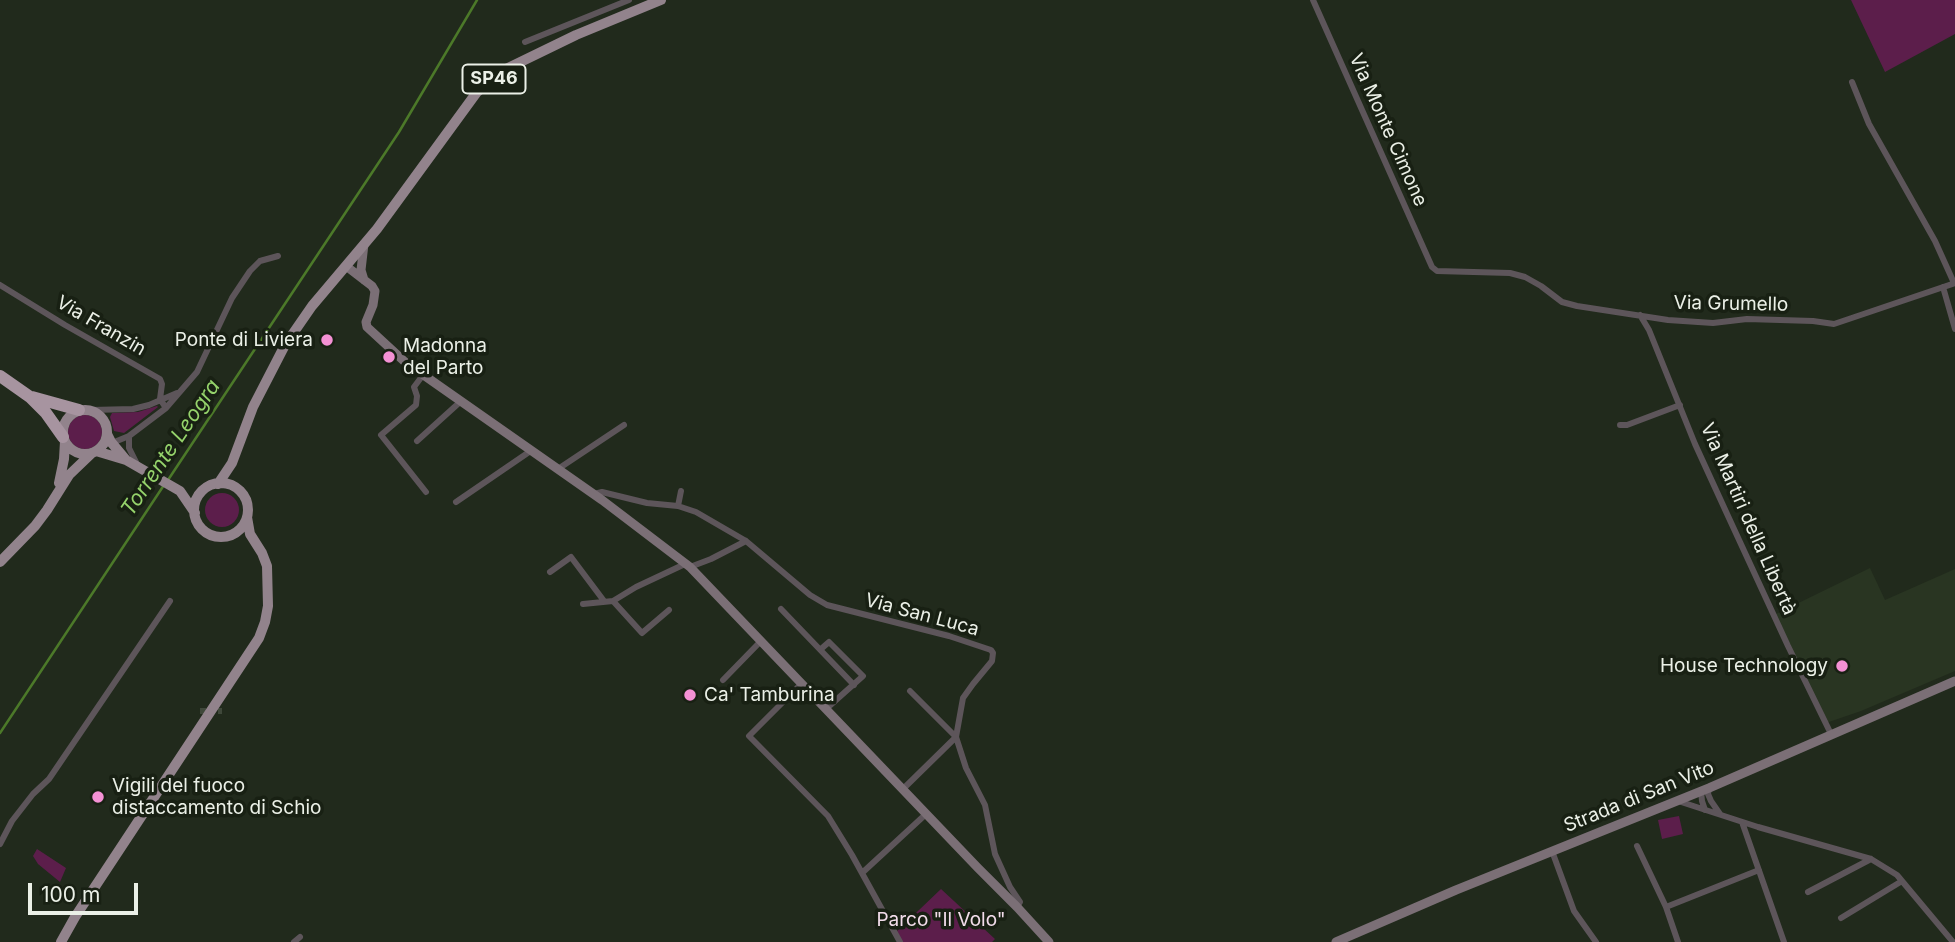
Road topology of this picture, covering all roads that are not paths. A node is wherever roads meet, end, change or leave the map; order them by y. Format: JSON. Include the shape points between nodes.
{"nodes":[{"id":1,"x":629,"y":0,"type":"edge"},
{"id":2,"x":661,"y":0,"type":"edge"},
{"id":3,"x":1312,"y":0,"type":"edge"},
{"id":4,"x":525,"y":42,"type":"dead end"},
{"id":5,"x":1852,"y":82,"type":"dead end"},
{"id":6,"x":364,"y":244,"type":"junction"},
{"id":7,"x":278,"y":256,"type":"dead end"},
{"id":8,"x":346,"y":265,"type":"junction"},
{"id":9,"x":1437,"y":271,"type":"joint"},
{"id":10,"x":364,"y":279,"type":"junction"},
{"id":11,"x":1954,"y":283,"type":"edge"},
{"id":12,"x":0,"y":285,"type":"edge"},
{"id":13,"x":1943,"y":287,"type":"junction"},
{"id":14,"x":1640,"y":315,"type":"junction"},
{"id":15,"x":1955,"y":329,"type":"edge"},
{"id":16,"x":423,"y":375,"type":"junction"},
{"id":17,"x":0,"y":376,"type":"edge"},
{"id":18,"x":181,"y":391,"type":"junction"},
{"id":19,"x":30,"y":397,"type":"junction"},
{"id":20,"x":160,"y":400,"type":"junction"},
{"id":21,"x":460,"y":402,"type":"junction"},
{"id":22,"x":1680,"y":405,"type":"junction"},
{"id":23,"x":166,"y":408,"type":"junction"},
{"id":24,"x":85,"y":410,"type":"junction"},
{"id":25,"x":624,"y":425,"type":"dead end"},
{"id":26,"x":1620,"y":425,"type":"dead end"},
{"id":27,"x":129,"y":436,"type":"junction"},
{"id":28,"x":64,"y":439,"type":"junction"},
{"id":29,"x":417,"y":441,"type":"dead end"},
{"id":30,"x":102,"y":445,"type":"junction"},
{"id":31,"x":532,"y":450,"type":"junction"},
{"id":32,"x":130,"y":459,"type":"junction"},
{"id":33,"x":232,"y":463,"type":"junction"},
{"id":34,"x":558,"y":469,"type":"junction"},
{"id":35,"x":218,"y":484,"type":"junction"},
{"id":36,"x":207,"y":488,"type":"junction"},
{"id":37,"x":237,"y":488,"type":"junction"},
{"id":38,"x":180,"y":491,"type":"junction"},
{"id":39,"x":681,"y":491,"type":"dead end"},
{"id":40,"x":426,"y":492,"type":"dead end"},
{"id":41,"x":56,"y":494,"type":"junction"},
{"id":42,"x":594,"y":494,"type":"junction"},
{"id":43,"x":456,"y":502,"type":"dead end"},
{"id":44,"x":678,"y":506,"type":"junction"},
{"id":45,"x":195,"y":513,"type":"junction"},
{"id":46,"x":247,"y":517,"type":"junction"},
{"id":47,"x":230,"y":536,"type":"junction"},
{"id":48,"x":746,"y":541,"type":"junction"},
{"id":49,"x":256,"y":545,"type":"junction"},
{"id":50,"x":0,"y":562,"type":"edge"},
{"id":51,"x":687,"y":566,"type":"junction"},
{"id":52,"x":550,"y":572,"type":"dead end"},
{"id":53,"x":170,"y":601,"type":"dead end"},
{"id":54,"x":604,"y":601,"type":"junction"},
{"id":55,"x":613,"y":601,"type":"junction"},
{"id":56,"x":583,"y":604,"type":"dead end"},
{"id":57,"x":781,"y":609,"type":"dead end"},
{"id":58,"x":669,"y":610,"type":"dead end"},
{"id":59,"x":760,"y":642,"type":"junction"},
{"id":60,"x":821,"y":649,"type":"junction"},
{"id":61,"x":723,"y":680,"type":"dead end"},
{"id":62,"x":1955,"y":681,"type":"edge"},
{"id":63,"x":801,"y":684,"type":"junction"},
{"id":64,"x":854,"y":685,"type":"junction"},
{"id":65,"x":910,"y":691,"type":"dead end"},
{"id":66,"x":827,"y":709,"type":"junction"},
{"id":67,"x":1831,"y":734,"type":"junction"},
{"id":68,"x":956,"y":737,"type":"junction"},
{"id":69,"x":903,"y":789,"type":"junction"},
{"id":70,"x":1705,"y":789,"type":"junction"},
{"id":71,"x":1677,"y":800,"type":"junction"},
{"id":72,"x":1705,"y":810,"type":"junction"},
{"id":73,"x":926,"y":814,"type":"junction"},
{"id":74,"x":1722,"y":815,"type":"junction"},
{"id":75,"x":1742,"y":822,"type":"junction"},
{"id":76,"x":0,"y":844,"type":"edge"},
{"id":77,"x":1637,"y":846,"type":"dead end"},
{"id":78,"x":1552,"y":851,"type":"junction"},
{"id":79,"x":1871,"y":859,"type":"junction"},
{"id":80,"x":1759,"y":870,"type":"junction"},
{"id":81,"x":862,"y":873,"type":"junction"},
{"id":82,"x":1902,"y":881,"type":"junction"},
{"id":83,"x":1808,"y":892,"type":"dead end"},
{"id":84,"x":1017,"y":907,"type":"junction"},
{"id":85,"x":1666,"y":907,"type":"junction"},
{"id":86,"x":1841,"y":918,"type":"dead end"},
{"id":87,"x":300,"y":937,"type":"dead end"},
{"id":88,"x":61,"y":942,"type":"edge"},
{"id":89,"x":294,"y":942,"type":"edge"},
{"id":90,"x":900,"y":942,"type":"edge"},
{"id":91,"x":1049,"y":942,"type":"edge"},
{"id":92,"x":1336,"y":942,"type":"edge"},
{"id":93,"x":1596,"y":942,"type":"edge"},
{"id":94,"x":1678,"y":942,"type":"edge"},
{"id":95,"x":1784,"y":942,"type":"edge"},
{"id":96,"x":1953,"y":942,"type":"edge"}],
"edges":[{"from":1,"to":4,"type":"street"},
{"from":2,"to":6,"type":"main road","number":"SP46","via":[[506,69],[477,92]]},
{"from":3,"to":9,"type":"street","name":"Via Monte Cimone"},
{"from":5,"to":11,"type":"street","via":[[1869,124]]},
{"from":6,"to":8,"type":"main road"},
{"from":6,"to":10,"type":"street"},
{"from":7,"to":18,"type":"street","via":[[261,261],[241,282],[197,372]]},
{"from":8,"to":10,"type":"street"},
{"from":8,"to":33,"type":"main road","via":[[285,345],[253,407]]},
{"from":9,"to":14,"type":"street","name":"Via Grumello","via":[[1525,277],[1562,302]]},
{"from":10,"to":16,"type":"street","via":[[375,291],[367,327]]},
{"from":11,"to":13,"type":"street","name":"Via Grumello"},
{"from":12,"to":20,"type":"street","name":"Via Franzin","via":[[160,379]]},
{"from":13,"to":14,"type":"street","name":"Via Grumello","via":[[1834,324],[1747,319],[1713,323]]},
{"from":13,"to":15,"type":"street"},
{"from":14,"to":22,"type":"street","name":"Via Martiri della Libertà"},
{"from":16,"to":21,"type":"street"},
{"from":16,"to":40,"type":"street","via":[[414,387],[416,405],[381,435]]},
{"from":17,"to":19,"type":"highway"},
{"from":18,"to":20,"type":"street"},
{"from":18,"to":23,"type":"street"},
{"from":19,"to":24,"type":"highway"},
{"from":19,"to":28,"type":"highway"},
{"from":20,"to":23,"type":"street","name":"Via Franzin"},
{"from":20,"to":24,"type":"street","via":[[133,409]]},
{"from":21,"to":29,"type":"street"},
{"from":21,"to":31,"type":"street"},
{"from":22,"to":26,"type":"street"},
{"from":22,"to":67,"type":"street","name":"Via Martiri della Libertà"},
{"from":23,"to":27,"type":"street"},
{"from":24,"to":28,"type":"main road","via":[[68,418]]},
{"from":24,"to":30,"type":"main road","via":[[105,422]]},
{"from":25,"to":34,"type":"street"},
{"from":27,"to":30,"type":"street"},
{"from":27,"to":32,"type":"street"},
{"from":28,"to":30,"type":"main road","via":[[73,451],[85,454]]},
{"from":28,"to":41,"type":"main road"},
{"from":30,"to":32,"type":"main road"},
{"from":30,"to":32,"type":"main road"},
{"from":30,"to":41,"type":"main road","via":[[69,475]]},
{"from":31,"to":34,"type":"street"},
{"from":31,"to":43,"type":"street"},
{"from":32,"to":38,"type":"main road"},
{"from":33,"to":35,"type":"main road"},
{"from":33,"to":37,"type":"main road","via":[[232,481]]},
{"from":34,"to":42,"type":"street"},
{"from":35,"to":36,"type":"main road"},
{"from":35,"to":37,"type":"main road"},
{"from":36,"to":38,"type":"main road"},
{"from":36,"to":45,"type":"main road","via":[[196,501]]},
{"from":37,"to":46,"type":"main road","via":[[246,501]]},
{"from":38,"to":45,"type":"main road"},
{"from":39,"to":44,"type":"street"},
{"from":41,"to":50,"type":"main road"},
{"from":42,"to":44,"type":"street","name":"Via San Luca"},
{"from":42,"to":51,"type":"street"},
{"from":44,"to":48,"type":"street","name":"Via San Luca"},
{"from":45,"to":47,"type":"main road","via":[[204,531],[216,537]]},
{"from":46,"to":47,"type":"main road"},
{"from":46,"to":49,"type":"main road"},
{"from":47,"to":49,"type":"main road"},
{"from":48,"to":51,"type":"street"},
{"from":48,"to":68,"type":"street","name":"Via San Luca","via":[[827,605],[991,650],[992,662],[963,698]]},
{"from":49,"to":88,"type":"main road","via":[[267,566],[268,606],[259,638]]},
{"from":51,"to":55,"type":"street"},
{"from":51,"to":59,"type":"street"},
{"from":52,"to":54,"type":"street","via":[[571,557]]},
{"from":53,"to":76,"type":"street"},
{"from":54,"to":55,"type":"street"},
{"from":54,"to":56,"type":"street"},
{"from":55,"to":58,"type":"street","via":[[642,633]]},
{"from":57,"to":60,"type":"street"},
{"from":59,"to":61,"type":"street"},
{"from":59,"to":63,"type":"street"},
{"from":60,"to":64,"type":"street"},
{"from":60,"to":64,"type":"street","via":[[829,642],[863,676]]},
{"from":62,"to":67,"type":"street","name":"Strada di San Vito"},
{"from":63,"to":66,"type":"street"},
{"from":63,"to":81,"type":"street","via":[[749,736],[828,816]]},
{"from":64,"to":66,"type":"street"},
{"from":65,"to":68,"type":"street"},
{"from":66,"to":69,"type":"street"},
{"from":67,"to":70,"type":"street","name":"Strada di San Vito"},
{"from":68,"to":69,"type":"street"},
{"from":68,"to":84,"type":"street","name":"Via San Luca","via":[[985,805],[995,854],[1020,902]]},
{"from":69,"to":73,"type":"street"},
{"from":70,"to":71,"type":"street","name":"Strada di San Vito"},
{"from":70,"to":72,"type":"street"},
{"from":70,"to":74,"type":"street"},
{"from":71,"to":72,"type":"street"},
{"from":71,"to":78,"type":"street","name":"Strada di San Vito"},
{"from":72,"to":74,"type":"street"},
{"from":73,"to":81,"type":"street"},
{"from":73,"to":84,"type":"street"},
{"from":74,"to":75,"type":"street"},
{"from":75,"to":79,"type":"street"},
{"from":75,"to":80,"type":"street"},
{"from":77,"to":85,"type":"street"},
{"from":78,"to":92,"type":"street","name":"Strada di San Vito"},
{"from":78,"to":93,"type":"street","via":[[1574,911]]},
{"from":79,"to":82,"type":"street"},
{"from":79,"to":83,"type":"street"},
{"from":80,"to":85,"type":"street"},
{"from":80,"to":95,"type":"street"},
{"from":81,"to":90,"type":"street"},
{"from":82,"to":86,"type":"street"},
{"from":82,"to":96,"type":"street"},
{"from":84,"to":91,"type":"street"},
{"from":85,"to":94,"type":"street"},
{"from":87,"to":89,"type":"street"}]}
